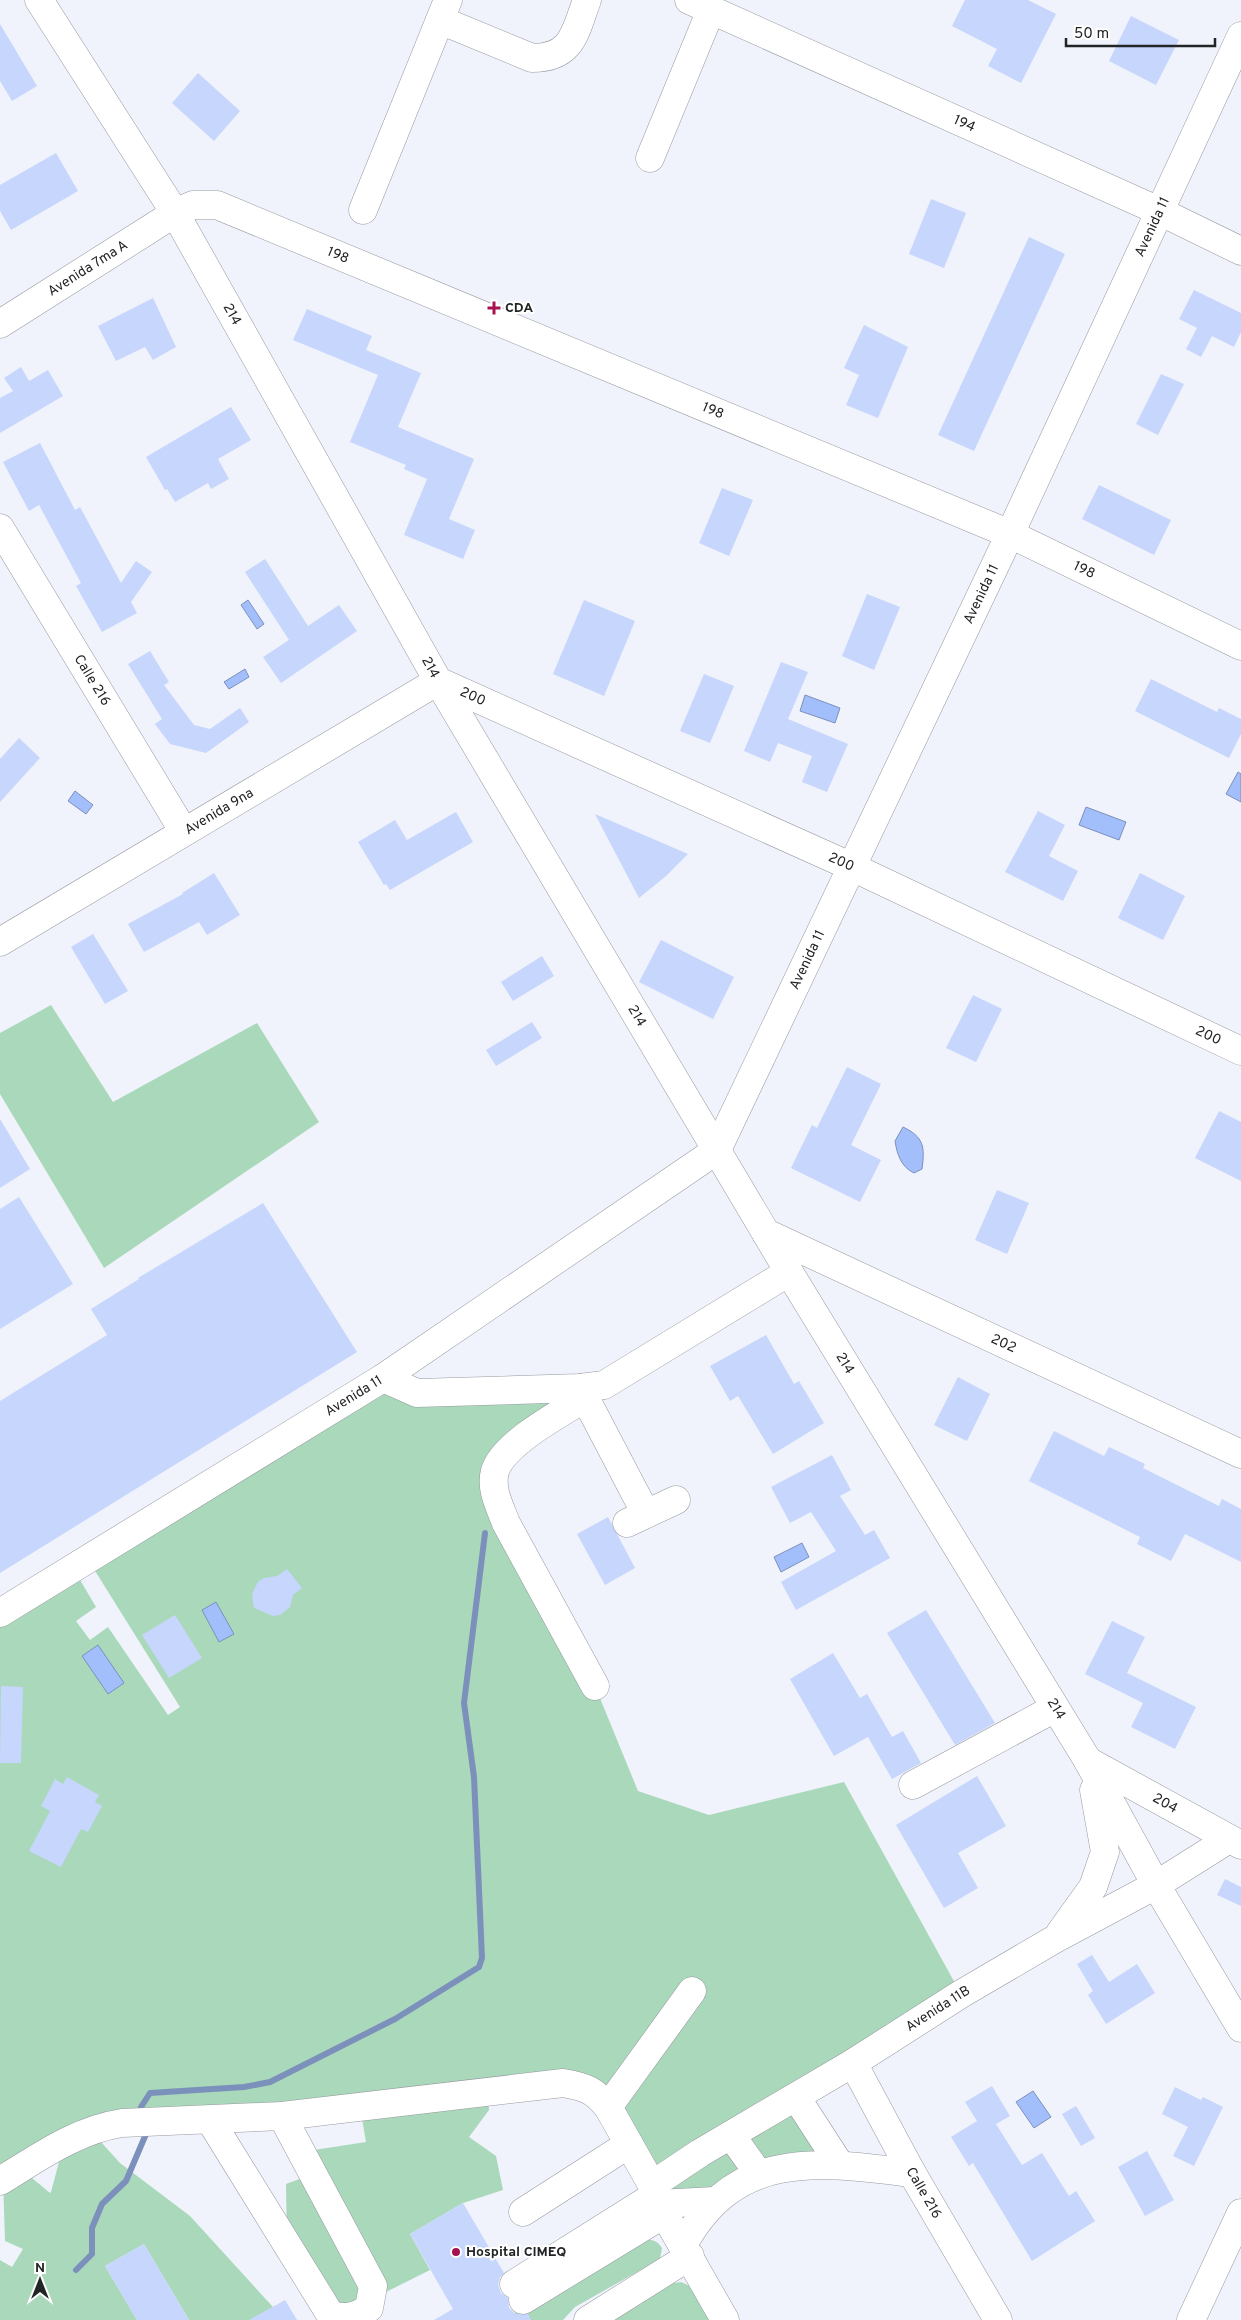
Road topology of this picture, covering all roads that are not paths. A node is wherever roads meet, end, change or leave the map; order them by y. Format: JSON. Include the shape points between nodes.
{"nodes":[{"id":1,"x":38,"y":0,"type":"edge"},
{"id":2,"x":587,"y":0,"type":"edge"},
{"id":3,"x":700,"y":5,"type":"edge"},
{"id":4,"x":444,"y":10,"type":"edge"},
{"id":5,"x":1241,"y":36,"type":"edge"},
{"id":6,"x":650,"y":158,"type":"dead end"},
{"id":7,"x":363,"y":210,"type":"dead end"},
{"id":8,"x":1160,"y":211,"type":"junction"},
{"id":9,"x":176,"y":213,"type":"junction"},
{"id":10,"x":1241,"y":251,"type":"edge"},
{"id":11,"x":0,"y":324,"type":"edge"},
{"id":12,"x":0,"y":528,"type":"edge"},
{"id":13,"x":1010,"y":534,"type":"junction"},
{"id":14,"x":1241,"y":646,"type":"edge"},
{"id":15,"x":438,"y":681,"type":"junction"},
{"id":16,"x":184,"y":832,"type":"junction"},
{"id":17,"x":850,"y":866,"type":"junction"},
{"id":18,"x":0,"y":942,"type":"edge"},
{"id":19,"x":1241,"y":1051,"type":"edge"},
{"id":20,"x":716,"y":1150,"type":"junction"},
{"id":21,"x":766,"y":1233,"type":"junction"},
{"id":22,"x":789,"y":1272,"type":"junction"},
{"id":23,"x":383,"y":1378,"type":"junction"},
{"id":24,"x":582,"y":1393,"type":"junction"},
{"id":25,"x":1241,"y":1454,"type":"edge"},
{"id":26,"x":676,"y":1500,"type":"dead end"},
{"id":27,"x":0,"y":1613,"type":"edge"},
{"id":28,"x":595,"y":1686,"type":"dead end"},
{"id":29,"x":1055,"y":1708,"type":"junction"},
{"id":30,"x":1088,"y":1761,"type":"junction"},
{"id":31,"x":913,"y":1785,"type":"dead end"},
{"id":32,"x":1235,"y":1842,"type":"edge"},
{"id":33,"x":1156,"y":1884,"type":"junction"},
{"id":34,"x":1055,"y":1939,"type":"junction"},
{"id":35,"x":692,"y":1991,"type":"dead end"},
{"id":36,"x":1241,"y":2028,"type":"edge"},
{"id":37,"x":852,"y":2063,"type":"junction"},
{"id":38,"x":796,"y":2097,"type":"junction"},
{"id":39,"x":608,"y":2107,"type":"junction"},
{"id":40,"x":282,"y":2116,"type":"junction"},
{"id":41,"x":197,"y":2120,"type":"junction"},
{"id":42,"x":732,"y":2135,"type":"junction"},
{"id":43,"x":629,"y":2144,"type":"junction"},
{"id":44,"x":840,"y":2165,"type":"junction"},
{"id":45,"x":758,"y":2173,"type":"junction"},
{"id":46,"x":912,"y":2174,"type":"junction"},
{"id":47,"x":0,"y":2181,"type":"edge"},
{"id":48,"x":657,"y":2200,"type":"junction"},
{"id":49,"x":715,"y":2201,"type":"junction"},
{"id":50,"x":523,"y":2212,"type":"dead end"},
{"id":51,"x":1241,"y":2213,"type":"edge"},
{"id":52,"x":687,"y":2250,"type":"junction"},
{"id":53,"x":519,"y":2292,"type":"dead end"},
{"id":54,"x":588,"y":2320,"type":"edge"},
{"id":55,"x":725,"y":2320,"type":"edge"},
{"id":56,"x":998,"y":2320,"type":"edge"},
{"id":57,"x":1190,"y":2320,"type":"edge"}],
"edges":[{"from":1,"to":9,"type":"street","name":"214"},
{"from":2,"to":4,"type":"street","via":[[574,35],[562,52],[544,58],[532,58]]},
{"from":3,"to":6,"type":"street"},
{"from":3,"to":8,"type":"street","name":"194"},
{"from":4,"to":7,"type":"street"},
{"from":5,"to":8,"type":"street","name":"Avenida 11"},
{"from":8,"to":10,"type":"street","name":"194"},
{"from":8,"to":13,"type":"street","name":"Avenida 11"},
{"from":9,"to":11,"type":"street","name":"Avenida 7ma A"},
{"from":9,"to":13,"type":"street","name":"198","via":[[193,205],[217,205]]},
{"from":9,"to":15,"type":"street","name":"214"},
{"from":12,"to":16,"type":"street","name":"Calle 216"},
{"from":13,"to":14,"type":"street","name":"198"},
{"from":13,"to":17,"type":"street","name":"Avenida 11"},
{"from":15,"to":16,"type":"street","name":"Avenida 9na"},
{"from":15,"to":17,"type":"street","name":"200"},
{"from":15,"to":20,"type":"street","name":"214"},
{"from":16,"to":18,"type":"street","name":"Avenida 9na"},
{"from":17,"to":19,"type":"street","name":"200"},
{"from":17,"to":20,"type":"street","name":"Avenida 11"},
{"from":20,"to":21,"type":"street","name":"214"},
{"from":20,"to":23,"type":"street"},
{"from":21,"to":22,"type":"street","name":"214"},
{"from":21,"to":25,"type":"street","name":"202"},
{"from":22,"to":24,"type":"street","name":"Avenida 11","via":[[604,1385]]},
{"from":22,"to":29,"type":"street","name":"214"},
{"from":23,"to":24,"type":"street","name":"Avenida 11","via":[[417,1393]]},
{"from":23,"to":27,"type":"street","name":"Avenida 11"},
{"from":24,"to":26,"type":"street","via":[[636,1519]]},
{"from":24,"to":28,"type":"street","via":[[506,1454],[496,1470],[494,1482],[506,1523]]},
{"from":29,"to":30,"type":"street","name":"214"},
{"from":29,"to":31,"type":"street"},
{"from":30,"to":32,"type":"street","name":"204"},
{"from":30,"to":33,"type":"street","name":"214"},
{"from":30,"to":34,"type":"street","via":[[1105,1852],[1093,1887]]},
{"from":32,"to":33,"type":"street","name":"Avenida 11B"},
{"from":33,"to":34,"type":"street","name":"Avenida 11B"},
{"from":33,"to":36,"type":"street","name":"214"},
{"from":34,"to":37,"type":"street","name":"Avenida 11B"},
{"from":35,"to":39,"type":"street"},
{"from":37,"to":38,"type":"street","name":"Avenida 11B"},
{"from":37,"to":46,"type":"street","name":"Calle 216"},
{"from":38,"to":42,"type":"street","name":"Avenida 11B"},
{"from":38,"to":44,"type":"street"},
{"from":39,"to":40,"type":"street","via":[[597,2094],[582,2086],[563,2083]]},
{"from":39,"to":43,"type":"street"},
{"from":40,"to":41,"type":"street"},
{"from":40,"to":41,"type":"street","via":[[373,2286],[369,2308],[350,2318],[330,2314]]},
{"from":41,"to":47,"type":"street","via":[[104,2126],[64,2142]]},
{"from":42,"to":45,"type":"street"},
{"from":42,"to":48,"type":"street","name":"Avenida 11B"},
{"from":43,"to":48,"type":"street"},
{"from":43,"to":50,"type":"street"},
{"from":44,"to":45,"type":"street","via":[[815,2164]]},
{"from":44,"to":46,"type":"street"},
{"from":45,"to":49,"type":"street"},
{"from":46,"to":56,"type":"street","name":"Calle 216"},
{"from":48,"to":49,"type":"street"},
{"from":48,"to":52,"type":"street"},
{"from":48,"to":53,"type":"street","name":"Avenida 11B"},
{"from":49,"to":52,"type":"street","via":[[695,2223]]},
{"from":51,"to":57,"type":"street"},
{"from":52,"to":54,"type":"street"},
{"from":52,"to":55,"type":"street"}]}
